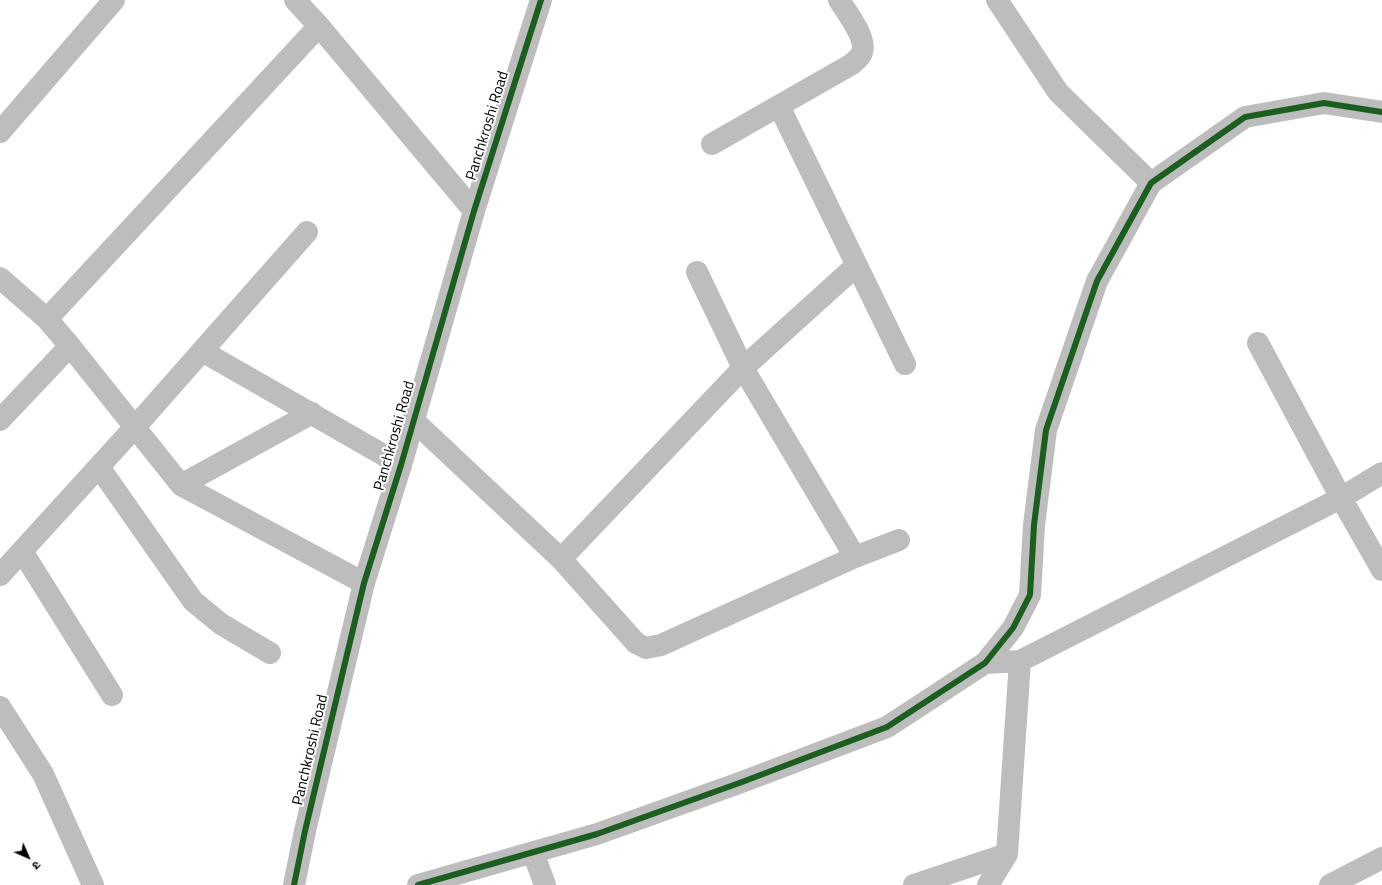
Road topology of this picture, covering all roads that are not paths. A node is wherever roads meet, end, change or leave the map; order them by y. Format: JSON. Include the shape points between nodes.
{"nodes":[{"id":1,"x":114,"y":0,"type":"edge"},
{"id":2,"x":296,"y":0,"type":"edge"},
{"id":3,"x":541,"y":0,"type":"edge"},
{"id":4,"x":839,"y":0,"type":"edge"},
{"id":5,"x":997,"y":0,"type":"edge"},
{"id":6,"x":319,"y":26,"type":"junction"},
{"id":7,"x":779,"y":106,"type":"junction"},
{"id":8,"x":1382,"y":112,"type":"edge"},
{"id":9,"x":0,"y":132,"type":"edge"},
{"id":10,"x":712,"y":144,"type":"dead end"},
{"id":11,"x":1150,"y":183,"type":"junction"},
{"id":12,"x":474,"y":211,"type":"junction"},
{"id":13,"x":308,"y":232,"type":"dead end"},
{"id":14,"x":857,"y":265,"type":"junction"},
{"id":15,"x":697,"y":272,"type":"dead end"},
{"id":16,"x":0,"y":278,"type":"edge"},
{"id":17,"x":47,"y":319,"type":"junction"},
{"id":18,"x":1258,"y":343,"type":"dead end"},
{"id":19,"x":70,"y":346,"type":"junction"},
{"id":20,"x":202,"y":351,"type":"junction"},
{"id":21,"x":905,"y":364,"type":"dead end"},
{"id":22,"x":744,"y":368,"type":"junction"},
{"id":23,"x":312,"y":413,"type":"junction"},
{"id":24,"x":0,"y":420,"type":"edge"},
{"id":25,"x":413,"y":420,"type":"junction"},
{"id":26,"x":135,"y":427,"type":"junction"},
{"id":27,"x":400,"y":466,"type":"junction"},
{"id":28,"x":99,"y":467,"type":"junction"},
{"id":29,"x":1382,"y":473,"type":"edge"},
{"id":30,"x":181,"y":485,"type":"junction"},
{"id":31,"x":1341,"y":498,"type":"junction"},
{"id":32,"x":899,"y":540,"type":"dead end"},
{"id":33,"x":22,"y":552,"type":"junction"},
{"id":34,"x":855,"y":557,"type":"junction"},
{"id":35,"x":561,"y":559,"type":"junction"},
{"id":36,"x":1382,"y":570,"type":"edge"},
{"id":37,"x":0,"y":576,"type":"edge"},
{"id":38,"x":364,"y":583,"type":"junction"},
{"id":39,"x":270,"y":653,"type":"dead end"},
{"id":40,"x":1020,"y":661,"type":"junction"},
{"id":41,"x":985,"y":663,"type":"junction"},
{"id":42,"x":112,"y":695,"type":"dead end"},
{"id":43,"x":0,"y":707,"type":"edge"},
{"id":44,"x":533,"y":852,"type":"junction"},
{"id":45,"x":1007,"y":854,"type":"junction"},
{"id":46,"x":1382,"y":858,"type":"edge"},
{"id":47,"x":93,"y":885,"type":"edge"},
{"id":48,"x":294,"y":885,"type":"edge"},
{"id":49,"x":418,"y":885,"type":"edge"},
{"id":50,"x":545,"y":885,"type":"edge"},
{"id":51,"x":914,"y":885,"type":"edge"},
{"id":52,"x":988,"y":885,"type":"edge"},
{"id":53,"x":1330,"y":885,"type":"edge"}],
"edges":[{"from":1,"to":9,"type":"street"},
{"from":2,"to":6,"type":"street"},
{"from":3,"to":12,"type":"street","name":"Panchkroshi Road"},
{"from":4,"to":7,"type":"street","via":[[859,34],[863,45],[862,54],[852,64]]},
{"from":5,"to":11,"type":"street","via":[[1058,92]]},
{"from":6,"to":12,"type":"street"},
{"from":6,"to":17,"type":"street"},
{"from":7,"to":10,"type":"street"},
{"from":7,"to":14,"type":"street"},
{"from":8,"to":11,"type":"street","via":[[1324,103],[1245,117]]},
{"from":11,"to":41,"type":"street","via":[[1097,281],[1046,430],[1034,525],[1030,594],[1013,628]]},
{"from":12,"to":25,"type":"street","name":"Panchkroshi Road"},
{"from":13,"to":20,"type":"street"},
{"from":14,"to":21,"type":"street"},
{"from":14,"to":22,"type":"street"},
{"from":15,"to":22,"type":"street"},
{"from":16,"to":17,"type":"street"},
{"from":17,"to":19,"type":"street"},
{"from":18,"to":31,"type":"street"},
{"from":19,"to":24,"type":"street"},
{"from":19,"to":26,"type":"street"},
{"from":20,"to":23,"type":"street"},
{"from":20,"to":26,"type":"street"},
{"from":22,"to":34,"type":"street"},
{"from":22,"to":35,"type":"street"},
{"from":23,"to":27,"type":"street"},
{"from":23,"to":30,"type":"street"},
{"from":25,"to":27,"type":"street","name":"Panchkroshi Road"},
{"from":25,"to":35,"type":"street"},
{"from":26,"to":28,"type":"street"},
{"from":26,"to":30,"type":"street"},
{"from":27,"to":38,"type":"street","name":"Panchkroshi Road"},
{"from":28,"to":33,"type":"street"},
{"from":28,"to":39,"type":"street","via":[[193,601],[221,624]]},
{"from":29,"to":31,"type":"street"},
{"from":30,"to":38,"type":"street"},
{"from":31,"to":36,"type":"street"},
{"from":31,"to":40,"type":"street"},
{"from":32,"to":34,"type":"street"},
{"from":33,"to":37,"type":"street"},
{"from":33,"to":42,"type":"street"},
{"from":34,"to":35,"type":"street","via":[[661,645],[646,648],[636,643]]},
{"from":38,"to":48,"type":"street","name":"Panchkroshi Road"},
{"from":40,"to":41,"type":"street"},
{"from":40,"to":45,"type":"street"},
{"from":41,"to":44,"type":"street","via":[[887,727],[605,831]]},
{"from":43,"to":47,"type":"street","via":[[43,774]]},
{"from":44,"to":49,"type":"street"},
{"from":44,"to":50,"type":"street"},
{"from":45,"to":51,"type":"street"},
{"from":45,"to":52,"type":"street"},
{"from":46,"to":53,"type":"street"}]}
